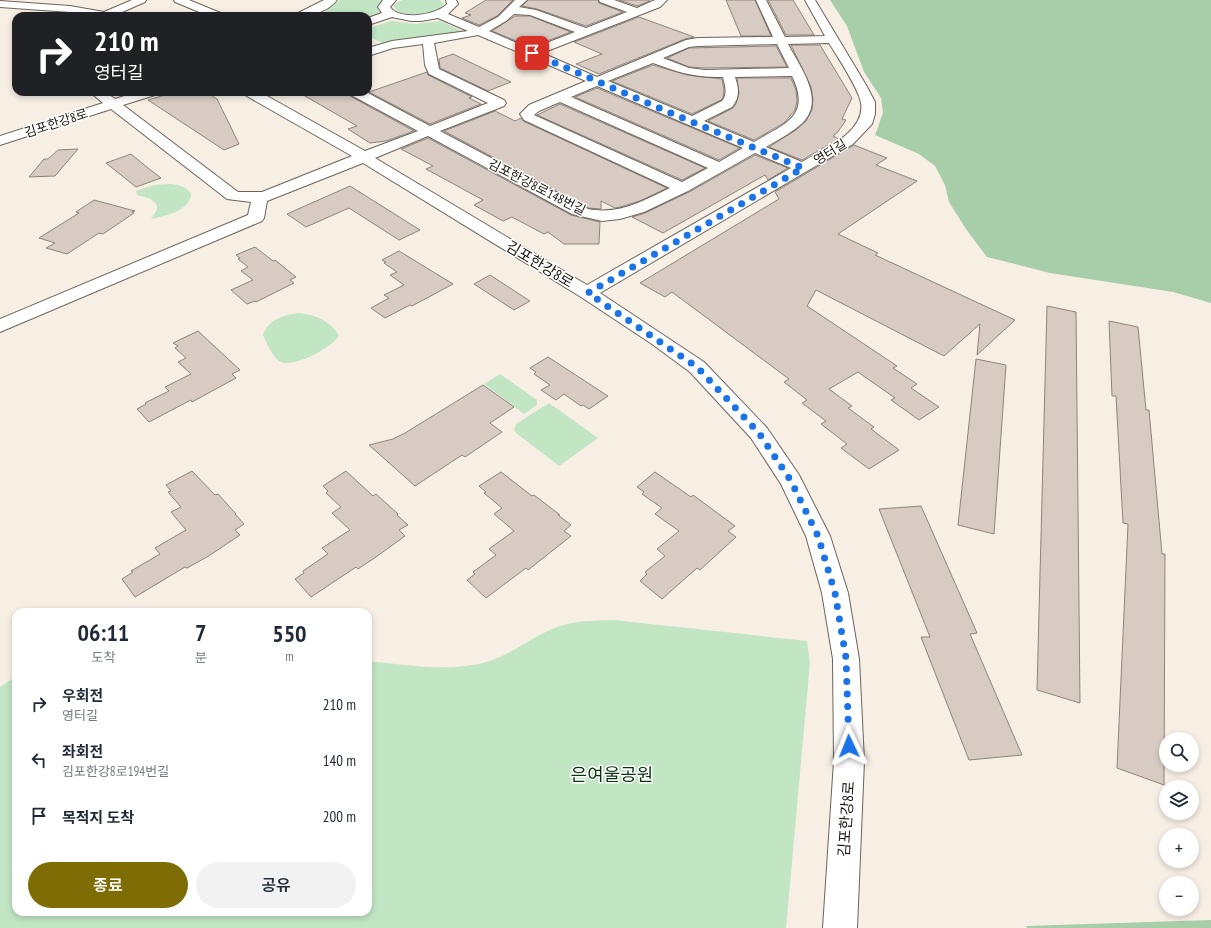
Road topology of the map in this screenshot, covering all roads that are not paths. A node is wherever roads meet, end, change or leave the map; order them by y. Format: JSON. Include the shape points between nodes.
{"nodes":[{"id":1,"x":141,"y":0,"type":"edge"},
{"id":2,"x":179,"y":0,"type":"edge"},
{"id":3,"x":332,"y":0,"type":"edge"},
{"id":4,"x":391,"y":0,"type":"edge"},
{"id":5,"x":451,"y":0,"type":"edge"},
{"id":6,"x":522,"y":0,"type":"edge"},
{"id":7,"x":604,"y":0,"type":"edge"},
{"id":8,"x":662,"y":0,"type":"edge"},
{"id":9,"x":761,"y":0,"type":"edge"},
{"id":10,"x":810,"y":0,"type":"edge"},
{"id":11,"x":0,"y":4,"type":"edge"},
{"id":12,"x":511,"y":10,"type":"junction"},
{"id":13,"x":85,"y":12,"type":"edge"},
{"id":14,"x":114,"y":12,"type":"edge"},
{"id":15,"x":209,"y":12,"type":"edge"},
{"id":16,"x":310,"y":12,"type":"edge"},
{"id":17,"x":637,"y":12,"type":"junction"},
{"id":18,"x":391,"y":14,"type":"junction"},
{"id":19,"x":438,"y":14,"type":"junction"},
{"id":20,"x":372,"y":21,"type":"edge"},
{"id":21,"x":479,"y":30,"type":"junction"},
{"id":22,"x":586,"y":32,"type":"junction"},
{"id":23,"x":832,"y":39,"type":"junction"},
{"id":24,"x":428,"y":40,"type":"junction"},
{"id":25,"x":779,"y":40,"type":"junction"},
{"id":26,"x":372,"y":51,"type":"edge"},
{"id":27,"x":532,"y":53,"type":"junction"},
{"id":28,"x":652,"y":58,"type":"junction"},
{"id":29,"x":796,"y":72,"type":"junction"},
{"id":30,"x":728,"y":74,"type":"junction"},
{"id":31,"x":596,"y":81,"type":"junction"},
{"id":32,"x":102,"y":96,"type":"edge"},
{"id":33,"x":138,"y":96,"type":"edge"},
{"id":34,"x":257,"y":96,"type":"edge"},
{"id":35,"x":364,"y":96,"type":"edge"},
{"id":36,"x":560,"y":97,"type":"junction"},
{"id":37,"x":113,"y":104,"type":"junction"},
{"id":38,"x":691,"y":122,"type":"junction"},
{"id":39,"x":430,"y":131,"type":"junction"},
{"id":40,"x":0,"y":141,"type":"edge"},
{"id":41,"x":755,"y":148,"type":"junction"},
{"id":42,"x":364,"y":158,"type":"junction"},
{"id":43,"x":719,"y":168,"type":"junction"},
{"id":44,"x":803,"y":168,"type":"junction"},
{"id":45,"x":683,"y":188,"type":"junction"},
{"id":46,"x":260,"y":197,"type":"junction"},
{"id":47,"x":588,"y":293,"type":"junction"},
{"id":48,"x":0,"y":326,"type":"edge"},
{"id":49,"x":840,"y":928,"type":"edge"}],
"edges":[{"from":1,"to":14,"type":"street"},
{"from":2,"to":15,"type":"street"},
{"from":3,"to":16,"type":"street"},
{"from":4,"to":18,"type":"street","via":[[384,7]]},
{"from":5,"to":19,"type":"street","via":[[453,4],[450,8]]},
{"from":6,"to":12,"type":"street"},
{"from":7,"to":17,"type":"street"},
{"from":8,"to":17,"type":"street"},
{"from":9,"to":25,"type":"street","name":"김포한강8로148번길"},
{"from":10,"to":23,"type":"street","name":"영터길"},
{"from":11,"to":13,"type":"street"},
{"from":12,"to":21,"type":"street","via":[[498,22]]},
{"from":12,"to":22,"type":"street","via":[[532,12]]},
{"from":17,"to":22,"type":"street"},
{"from":18,"to":19,"type":"street","via":[[411,18]]},
{"from":18,"to":20,"type":"street"},
{"from":19,"to":21,"type":"street"},
{"from":21,"to":24,"type":"street","via":[[459,36]]},
{"from":21,"to":27,"type":"street"},
{"from":22,"to":27,"type":"street"},
{"from":23,"to":25,"type":"street"},
{"from":23,"to":44,"type":"street","name":"영터길","via":[[868,102],[868,114],[865,124],[848,141]]},
{"from":24,"to":26,"type":"street"},
{"from":24,"to":39,"type":"street","via":[[433,71],[500,103]]},
{"from":25,"to":28,"type":"street","via":[[692,42]]},
{"from":25,"to":29,"type":"street","name":"김포한강8로148번길"},
{"from":27,"to":31,"type":"street"},
{"from":28,"to":30,"type":"street","via":[[697,74]]},
{"from":28,"to":31,"type":"street"},
{"from":29,"to":30,"type":"street"},
{"from":29,"to":41,"type":"street","name":"김포한강8로148번길","via":[[807,95],[804,112],[791,126]]},
{"from":30,"to":38,"type":"street","via":[[733,92],[731,100]]},
{"from":31,"to":36,"type":"street"},
{"from":31,"to":38,"type":"street"},
{"from":32,"to":37,"type":"street","name":"김포한강8로"},
{"from":33,"to":37,"type":"street","name":"김포한강8로"},
{"from":34,"to":42,"type":"street","name":"김포한강8로"},
{"from":35,"to":39,"type":"street","name":"김포한강8로148번길"},
{"from":36,"to":43,"type":"street"},
{"from":36,"to":45,"type":"street","via":[[529,111],[529,117]]},
{"from":37,"to":40,"type":"street","name":"김포한강8로"},
{"from":37,"to":46,"type":"street","via":[[233,196]]},
{"from":38,"to":41,"type":"street"},
{"from":39,"to":42,"type":"street"},
{"from":39,"to":45,"type":"street","name":"김포한강8로148번길","via":[[578,211],[589,214],[615,216],[626,213]]},
{"from":41,"to":43,"type":"street","name":"김포한강8로148번길"},
{"from":41,"to":44,"type":"street"},
{"from":42,"to":46,"type":"street"},
{"from":42,"to":47,"type":"street","name":"김포한강8로"},
{"from":43,"to":45,"type":"street","name":"김포한강8로148번길"},
{"from":44,"to":47,"type":"street","name":"영터길"},
{"from":46,"to":48,"type":"street","via":[[256,218]]},
{"from":47,"to":49,"type":"street","name":"김포한강8로","via":[[697,367],[731,402],[759,433],[791,481],[818,536],[835,593],[846,658],[850,761]]}]}
